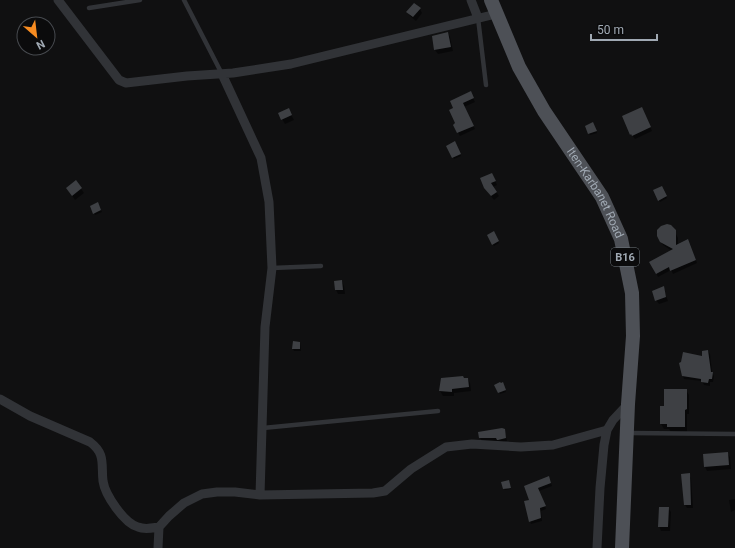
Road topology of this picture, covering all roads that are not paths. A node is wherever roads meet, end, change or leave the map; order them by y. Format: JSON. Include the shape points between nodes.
{"nodes":[{"id":1,"x":58,"y":0,"type":"edge"},
{"id":2,"x":140,"y":0,"type":"edge"},
{"id":3,"x":184,"y":0,"type":"edge"},
{"id":4,"x":471,"y":0,"type":"edge"},
{"id":5,"x":491,"y":0,"type":"edge"},
{"id":6,"x":89,"y":8,"type":"dead end"},
{"id":7,"x":496,"y":14,"type":"junction"},
{"id":8,"x":478,"y":18,"type":"junction"},
{"id":9,"x":222,"y":74,"type":"junction"},
{"id":10,"x":486,"y":85,"type":"dead end"},
{"id":11,"x":321,"y":266,"type":"dead end"},
{"id":12,"x":272,"y":268,"type":"junction"},
{"id":13,"x":0,"y":399,"type":"edge"},
{"id":14,"x":628,"y":404,"type":"junction"},
{"id":15,"x":438,"y":411,"type":"dead end"},
{"id":16,"x":263,"y":428,"type":"junction"},
{"id":17,"x":607,"y":430,"type":"junction"},
{"id":18,"x":627,"y":433,"type":"junction"},
{"id":19,"x":735,"y":434,"type":"edge"},
{"id":20,"x":260,"y":495,"type":"junction"},
{"id":21,"x":159,"y":527,"type":"junction"},
{"id":22,"x":158,"y":548,"type":"edge"},
{"id":23,"x":597,"y":548,"type":"edge"},
{"id":24,"x":622,"y":548,"type":"edge"}],
"edges":[{"from":1,"to":9,"type":"street","via":[[119,80],[126,83]]},
{"from":2,"to":6,"type":"lane"},
{"from":3,"to":9,"type":"lane"},
{"from":4,"to":8,"type":"street"},
{"from":5,"to":7,"type":"main road","name":"Iten-Karbanet Road","number":"B16"},
{"from":7,"to":8,"type":"street"},
{"from":7,"to":14,"type":"main road","name":"Iten-Karbanet Road","number":"B16","via":[[519,67],[544,111],[602,197],[621,239],[632,293],[634,336]]},
{"from":8,"to":9,"type":"street","via":[[291,64]]},
{"from":8,"to":10,"type":"lane"},
{"from":9,"to":12,"type":"street","via":[[261,158],[269,202]]},
{"from":11,"to":12,"type":"lane"},
{"from":12,"to":16,"type":"street","via":[[265,327]]},
{"from":13,"to":21,"type":"street","via":[[30,416],[90,442],[100,452],[103,482],[110,498],[127,522],[137,528]]},
{"from":14,"to":17,"type":"street"},
{"from":14,"to":18,"type":"main road","name":"Iten-Karbanet Road","number":"B16"},
{"from":15,"to":16,"type":"lane"},
{"from":16,"to":20,"type":"street"},
{"from":17,"to":20,"type":"street","via":[[553,445],[521,447],[472,444],[446,448],[411,469],[385,490],[373,493]]},
{"from":17,"to":23,"type":"street","via":[[601,474]]},
{"from":18,"to":19,"type":"lane"},
{"from":18,"to":24,"type":"main road","name":"Iten-Karbanet Road","number":"B16"},
{"from":20,"to":21,"type":"street","via":[[235,492],[202,494],[184,503]]},
{"from":21,"to":22,"type":"street"}]}
